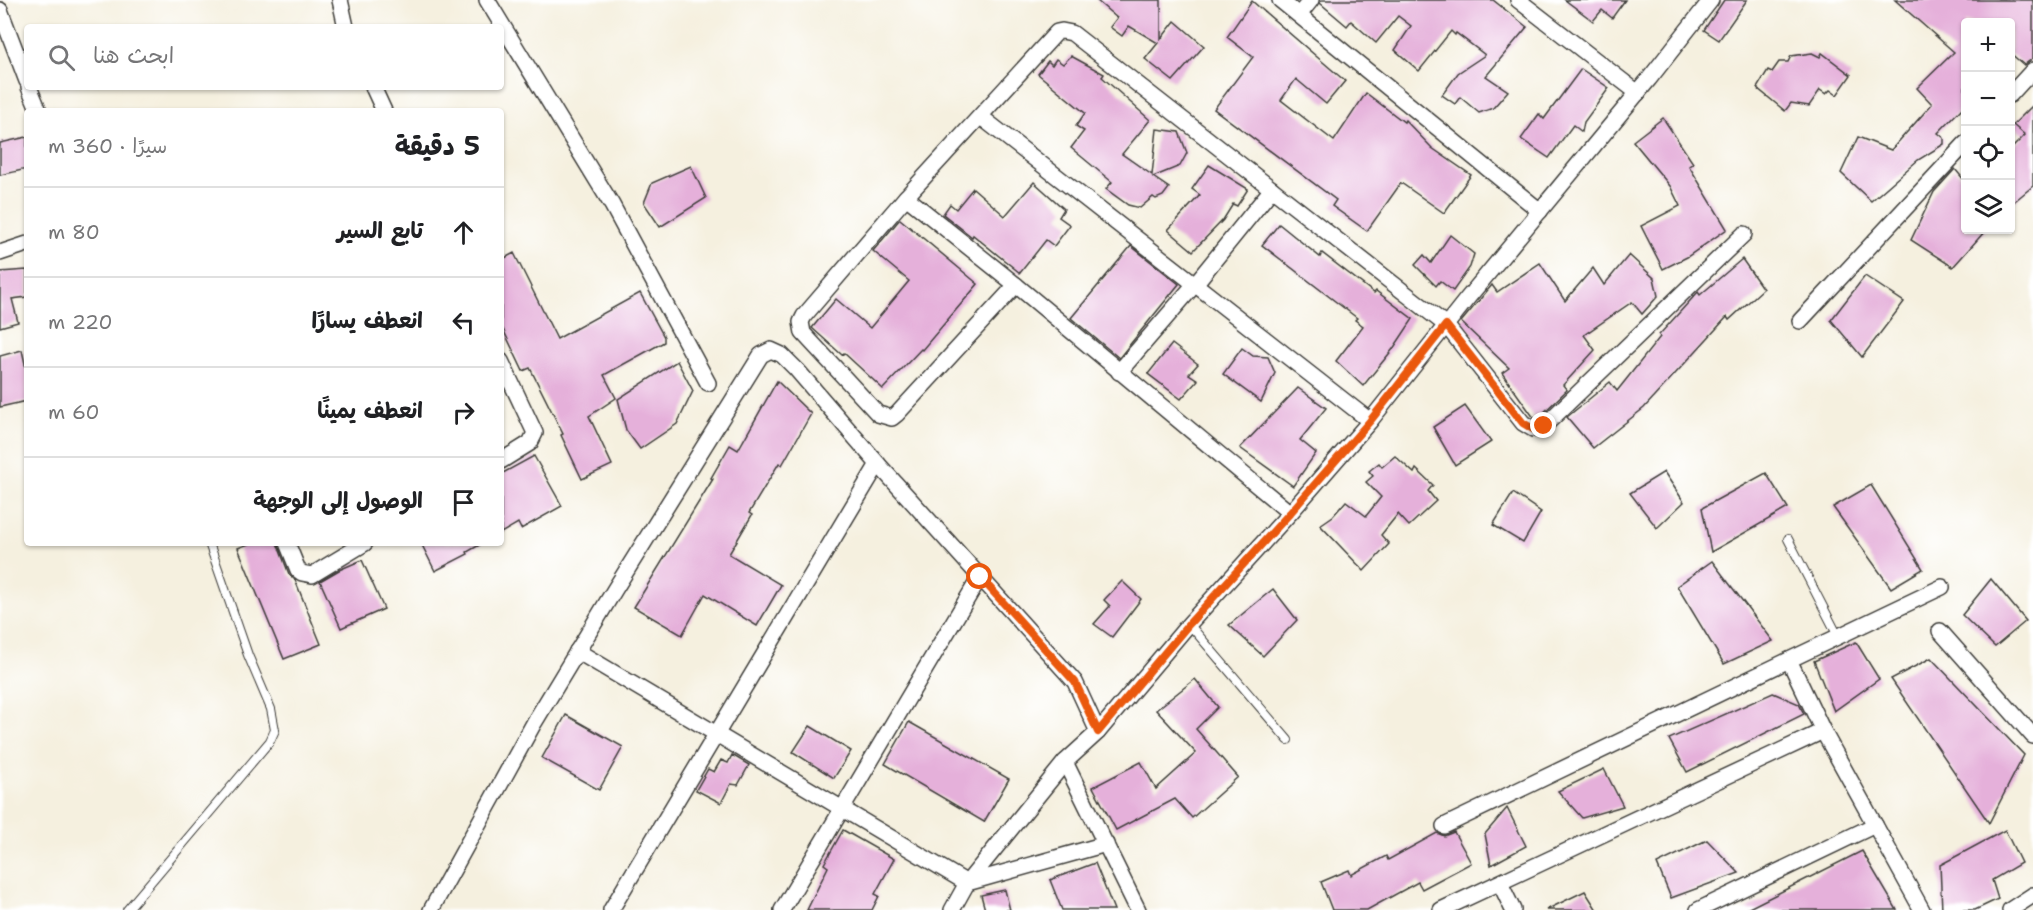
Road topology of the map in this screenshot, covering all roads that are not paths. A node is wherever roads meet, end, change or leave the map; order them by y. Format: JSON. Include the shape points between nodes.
{"nodes":[{"id":1,"x":340,"y":0,"type":"edge"},
{"id":2,"x":487,"y":0,"type":"edge"},
{"id":3,"x":1280,"y":0,"type":"edge"},
{"id":4,"x":1311,"y":0,"type":"edge"},
{"id":5,"x":1518,"y":0,"type":"edge"},
{"id":6,"x":1711,"y":0,"type":"edge"},
{"id":7,"x":0,"y":10,"type":"edge"},
{"id":8,"x":1299,"y":15,"type":"junction"},
{"id":9,"x":345,"y":24,"type":"edge"},
{"id":10,"x":502,"y":24,"type":"edge"},
{"id":11,"x":504,"y":28,"type":"edge"},
{"id":12,"x":2033,"y":70,"type":"edge"},
{"id":13,"x":24,"y":73,"type":"edge"},
{"id":14,"x":30,"y":90,"type":"edge"},
{"id":15,"x":374,"y":90,"type":"edge"},
{"id":16,"x":2015,"y":90,"type":"edge"},
{"id":17,"x":1638,"y":93,"type":"junction"},
{"id":18,"x":38,"y":108,"type":"edge"},
{"id":19,"x":383,"y":108,"type":"edge"},
{"id":20,"x":981,"y":117,"type":"junction"},
{"id":21,"x":1961,"y":147,"type":"edge"},
{"id":22,"x":1272,"y":189,"type":"junction"},
{"id":23,"x":906,"y":197,"type":"junction"},
{"id":24,"x":1540,"y":211,"type":"junction"},
{"id":25,"x":1744,"y":234,"type":"dead end"},
{"id":26,"x":24,"y":245,"type":"edge"},
{"id":27,"x":0,"y":253,"type":"edge"},
{"id":28,"x":1195,"y":284,"type":"junction"},
{"id":29,"x":1016,"y":285,"type":"junction"},
{"id":30,"x":1800,"y":321,"type":"dead end"},
{"id":31,"x":1446,"y":325,"type":"junction"},
{"id":32,"x":504,"y":367,"type":"edge"},
{"id":33,"x":1119,"y":372,"type":"junction"},
{"id":34,"x":708,"y":383,"type":"dead end"},
{"id":35,"x":1370,"y":421,"type":"junction"},
{"id":36,"x":504,"y":459,"type":"edge"},
{"id":37,"x":878,"y":464,"type":"junction"},
{"id":38,"x":1290,"y":513,"type":"junction"},
{"id":39,"x":1788,"y":539,"type":"dead end"},
{"id":40,"x":210,"y":546,"type":"edge"},
{"id":41,"x":288,"y":546,"type":"edge"},
{"id":42,"x":360,"y":546,"type":"edge"},
{"id":43,"x":980,"y":577,"type":"junction"},
{"id":44,"x":1942,"y":587,"type":"dead end"},
{"id":45,"x":1189,"y":624,"type":"junction"},
{"id":46,"x":1940,"y":631,"type":"dead end"},
{"id":47,"x":1838,"y":636,"type":"junction"},
{"id":48,"x":577,"y":651,"type":"junction"},
{"id":49,"x":1789,"y":660,"type":"junction"},
{"id":50,"x":1823,"y":731,"type":"junction"},
{"id":51,"x":1098,"y":732,"type":"junction"},
{"id":52,"x":716,"y":734,"type":"junction"},
{"id":53,"x":2033,"y":736,"type":"edge"},
{"id":54,"x":1288,"y":740,"type":"dead end"},
{"id":55,"x":1065,"y":762,"type":"junction"},
{"id":56,"x":842,"y":809,"type":"junction"},
{"id":57,"x":1875,"y":825,"type":"junction"},
{"id":58,"x":1444,"y":826,"type":"dead end"},
{"id":59,"x":1106,"y":844,"type":"junction"},
{"id":60,"x":967,"y":883,"type":"junction"},
{"id":61,"x":1500,"y":883,"type":"junction"},
{"id":62,"x":2033,"y":895,"type":"edge"},
{"id":63,"x":127,"y":910,"type":"edge"},
{"id":64,"x":431,"y":910,"type":"edge"},
{"id":65,"x":610,"y":910,"type":"edge"},
{"id":66,"x":782,"y":910,"type":"edge"},
{"id":67,"x":952,"y":910,"type":"edge"},
{"id":68,"x":1138,"y":910,"type":"edge"},
{"id":69,"x":1441,"y":910,"type":"edge"},
{"id":70,"x":1513,"y":910,"type":"edge"},
{"id":71,"x":1698,"y":910,"type":"edge"},
{"id":72,"x":1922,"y":910,"type":"edge"},
{"id":73,"x":2010,"y":910,"type":"edge"}],
"edges":[{"from":1,"to":9,"type":"street"},
{"from":2,"to":10,"type":"street"},
{"from":3,"to":8,"type":"street"},
{"from":4,"to":8,"type":"street"},
{"from":5,"to":17,"type":"street"},
{"from":6,"to":17,"type":"street"},
{"from":7,"to":13,"type":"street"},
{"from":8,"to":24,"type":"street"},
{"from":11,"to":34,"type":"street","via":[[612,205]]},
{"from":12,"to":16,"type":"street"},
{"from":14,"to":18,"type":"street"},
{"from":15,"to":19,"type":"street"},
{"from":17,"to":24,"type":"street"},
{"from":20,"to":22,"type":"street","via":[[1057,32],[1068,31]]},
{"from":20,"to":23,"type":"street"},
{"from":20,"to":28,"type":"street"},
{"from":21,"to":30,"type":"street"},
{"from":22,"to":28,"type":"street"},
{"from":22,"to":31,"type":"street"},
{"from":23,"to":29,"type":"street"},
{"from":23,"to":29,"type":"street","via":[[801,322],[802,333],[878,414],[891,418],[897,414]]},
{"from":24,"to":31,"type":"street"},
{"from":25,"to":31,"type":"street","via":[[1538,429],[1523,423]]},
{"from":26,"to":27,"type":"street"},
{"from":28,"to":33,"type":"street"},
{"from":28,"to":35,"type":"street"},
{"from":29,"to":33,"type":"street"},
{"from":31,"to":35,"type":"street"},
{"from":32,"to":36,"type":"street","via":[[535,433],[530,443]]},
{"from":33,"to":38,"type":"street"},
{"from":35,"to":38,"type":"street"},
{"from":37,"to":43,"type":"street"},
{"from":37,"to":48,"type":"street","via":[[782,355],[771,350],[761,355]]},
{"from":37,"to":52,"type":"street"},
{"from":38,"to":45,"type":"street"},
{"from":39,"to":47,"type":"lane"},
{"from":40,"to":63,"type":"lane","via":[[271,709],[274,730],[270,741]]},
{"from":41,"to":42,"type":"street","via":[[298,570],[312,575]]},
{"from":43,"to":51,"type":"street","via":[[1075,682]]},
{"from":43,"to":56,"type":"street"},
{"from":44,"to":47,"type":"street"},
{"from":45,"to":51,"type":"street"},
{"from":45,"to":54,"type":"lane"},
{"from":46,"to":53,"type":"street"},
{"from":47,"to":49,"type":"street"},
{"from":48,"to":52,"type":"street"},
{"from":48,"to":64,"type":"street"},
{"from":49,"to":50,"type":"street"},
{"from":49,"to":58,"type":"street"},
{"from":50,"to":57,"type":"street"},
{"from":50,"to":61,"type":"street"},
{"from":51,"to":55,"type":"street"},
{"from":52,"to":56,"type":"street"},
{"from":52,"to":65,"type":"street"},
{"from":55,"to":59,"type":"street"},
{"from":55,"to":60,"type":"street"},
{"from":56,"to":60,"type":"street"},
{"from":56,"to":66,"type":"street"},
{"from":57,"to":71,"type":"street"},
{"from":57,"to":72,"type":"street"},
{"from":59,"to":60,"type":"street"},
{"from":59,"to":68,"type":"street"},
{"from":60,"to":67,"type":"street"},
{"from":61,"to":69,"type":"street"},
{"from":61,"to":70,"type":"street"},
{"from":62,"to":73,"type":"street"}]}
